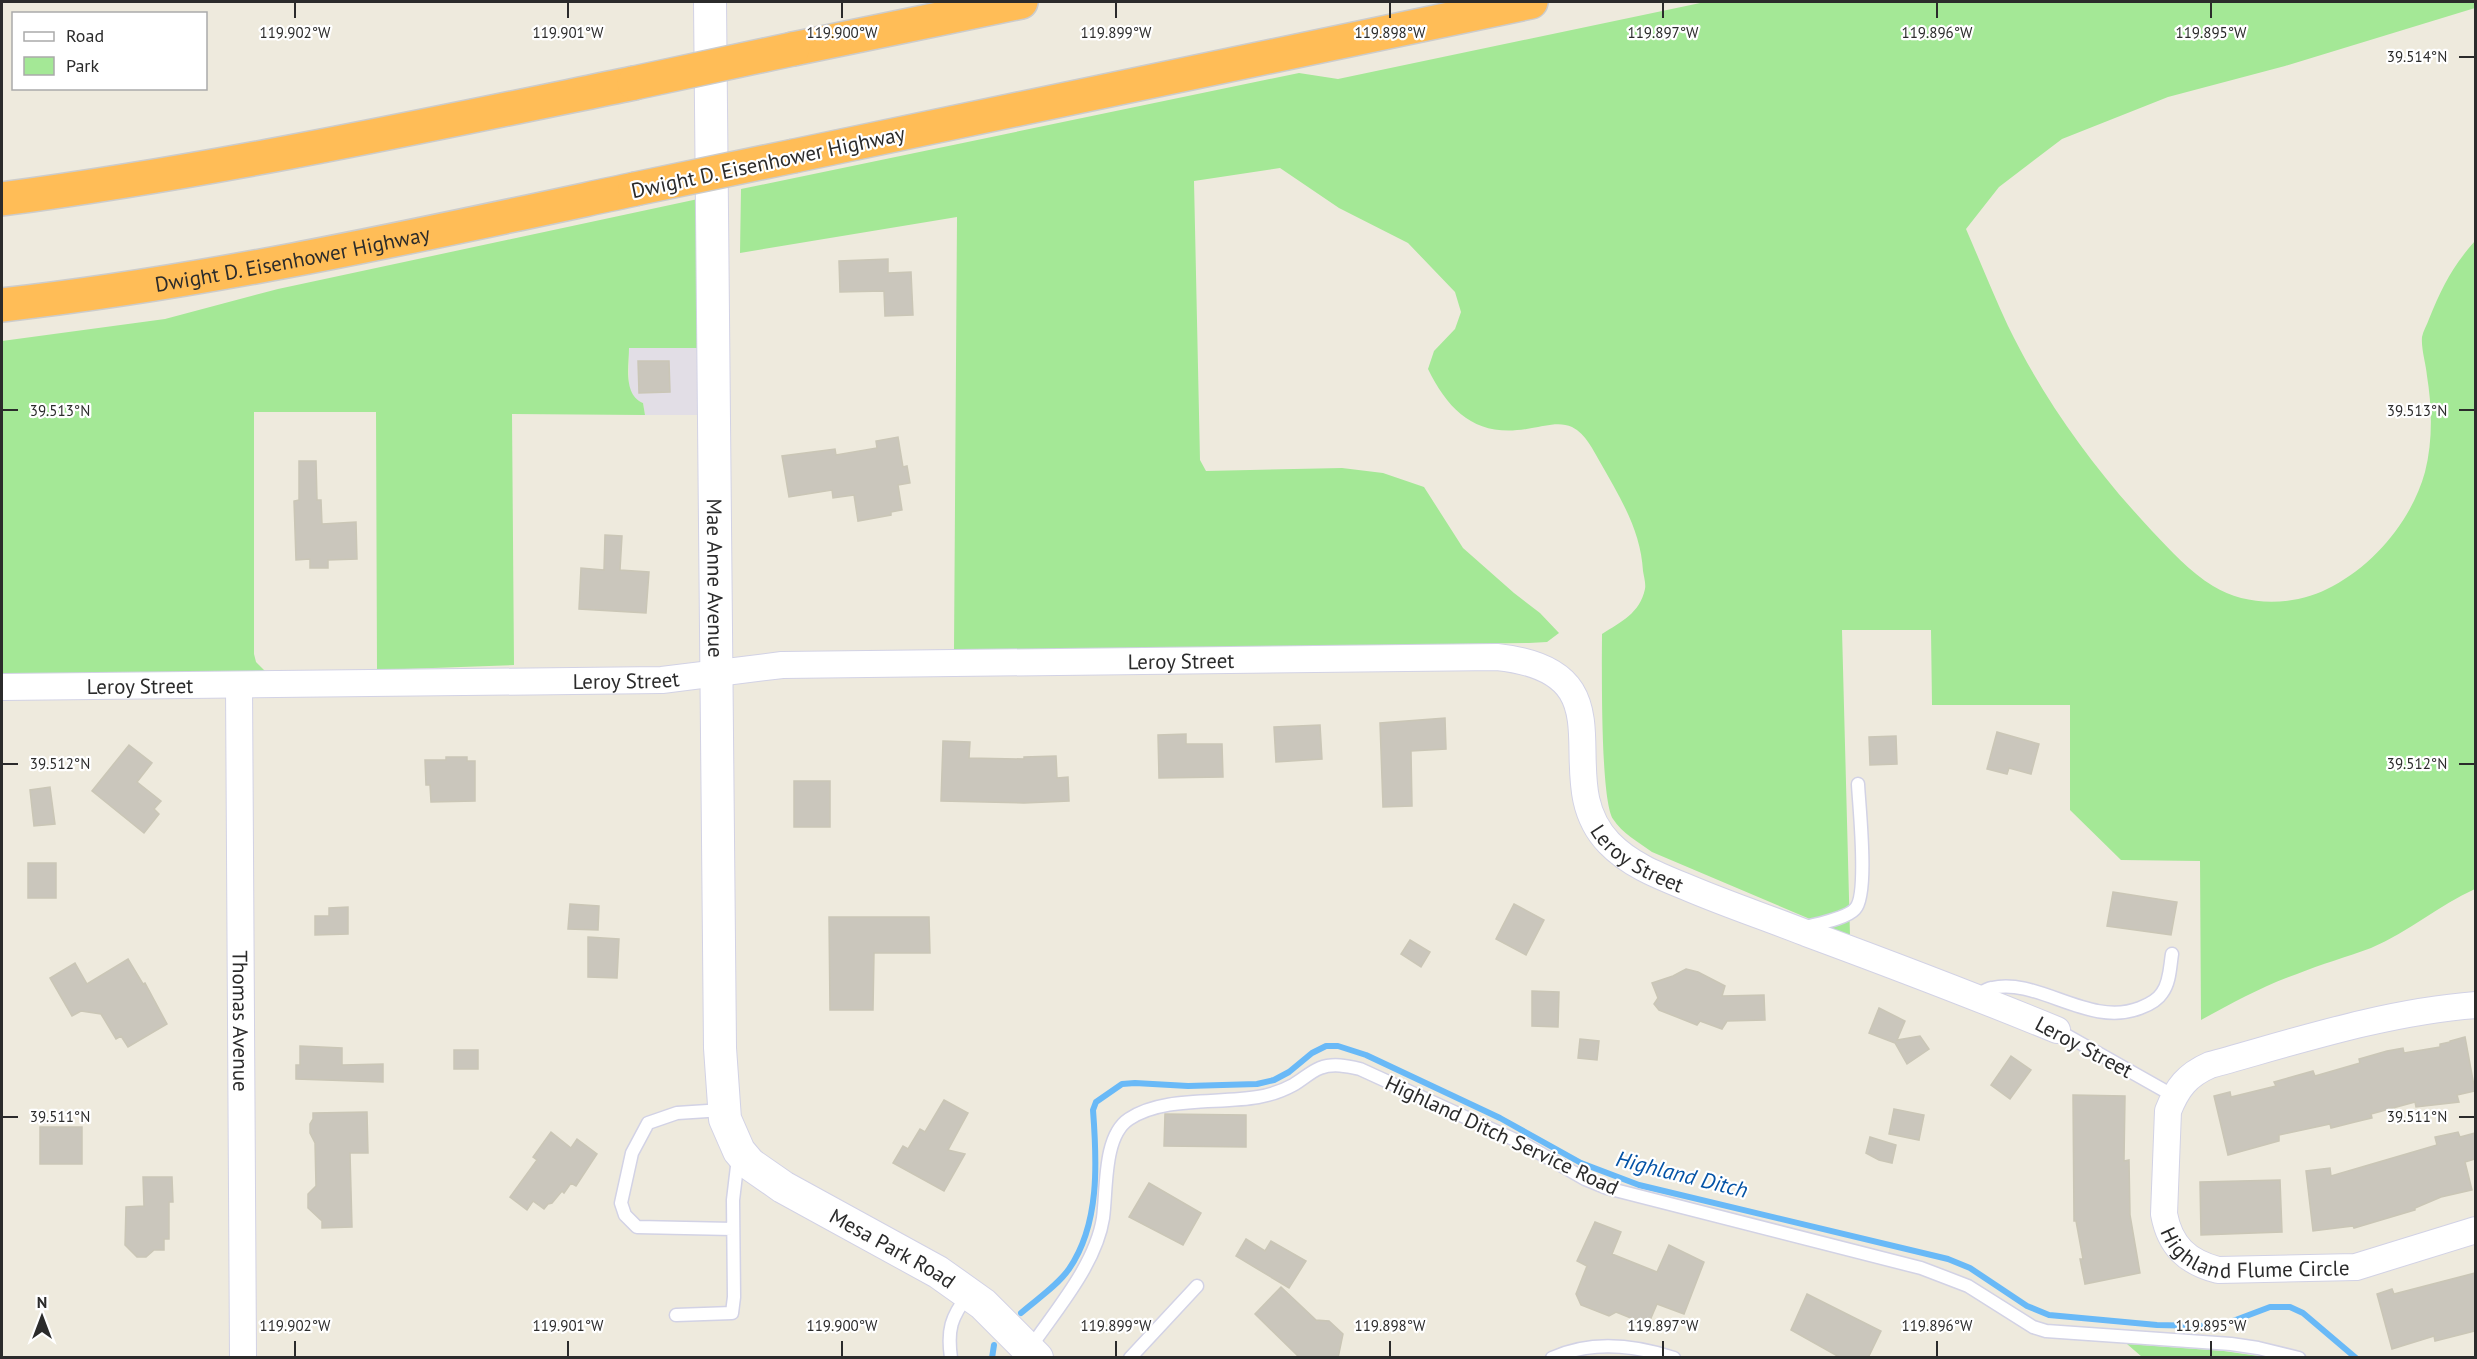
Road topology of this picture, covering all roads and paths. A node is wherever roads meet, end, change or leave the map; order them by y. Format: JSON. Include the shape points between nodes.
{"nodes":[{"id":1,"x":710,"y":2,"type":"edge"},
{"id":2,"x":1022,"y":2,"type":"edge"},
{"id":3,"x":1531,"y":2,"type":"edge"},
{"id":4,"x":2,"y":199,"type":"edge"},
{"id":5,"x":2,"y":305,"type":"edge"},
{"id":6,"x":717,"y":674,"type":"junction"},
{"id":7,"x":239,"y":685,"type":"junction"},
{"id":8,"x":2,"y":687,"type":"edge"},
{"id":9,"x":1858,"y":784,"type":"dead end"},
{"id":10,"x":1798,"y":930,"type":"junction"},
{"id":11,"x":2172,"y":954,"type":"dead end"},
{"id":12,"x":1975,"y":997,"type":"junction"},
{"id":13,"x":2475,"y":1005,"type":"edge"},
{"id":14,"x":2057,"y":1030,"type":"joint"},
{"id":15,"x":2174,"y":1096,"type":"junction"},
{"id":16,"x":724,"y":1109,"type":"junction"},
{"id":17,"x":739,"y":1151,"type":"junction"},
{"id":18,"x":733,"y":1229,"type":"junction"},
{"id":19,"x":2475,"y":1230,"type":"edge"},
{"id":20,"x":1197,"y":1286,"type":"dead end"},
{"id":21,"x":969,"y":1294,"type":"junction"},
{"id":22,"x":676,"y":1315,"type":"dead end"},
{"id":23,"x":1033,"y":1353,"type":"edge"},
{"id":24,"x":243,"y":1358,"type":"edge"},
{"id":25,"x":951,"y":1358,"type":"edge"},
{"id":26,"x":1130,"y":1358,"type":"edge"},
{"id":27,"x":1552,"y":1358,"type":"edge"},
{"id":28,"x":1674,"y":1358,"type":"edge"},
{"id":29,"x":2299,"y":1358,"type":"edge"}],
"edges":[{"from":1,"to":6,"type":"street","name":"Mae Anne Avenue"},
{"from":2,"to":4,"type":"highway","bridge":true,"via":[[293,153]]},
{"from":3,"to":5,"type":"highway","name":"Dwight D. Eisenhower Highway","bridge":true,"via":[[375,245],[202,276]]},
{"from":6,"to":7,"type":"street","name":"Leroy Street","via":[[662,680]]},
{"from":6,"to":10,"type":"street","name":"Leroy Street","via":[[782,664],[1516,659],[1556,674],[1579,705],[1588,806],[1595,826],[1608,843],[1650,872]]},
{"from":6,"to":16,"type":"street","name":"Mae Anne Avenue","via":[[720,1048]]},
{"from":7,"to":8,"type":"street","name":"Leroy Street"},
{"from":7,"to":24,"type":"street","name":"Thomas Avenue"},
{"from":9,"to":10,"type":"lane","via":[[1862,896],[1857,908],[1848,915]]},
{"from":10,"to":12,"type":"street","name":"Leroy Street"},
{"from":11,"to":12,"type":"lane","via":[[2163,993],[2135,1010],[2098,1011],[2005,987],[1992,988]]},
{"from":12,"to":14,"type":"street","name":"Leroy Street"},
{"from":13,"to":15,"type":"street","name":"Highland Flume Circle","via":[[2393,1017],[2210,1065],[2183,1082]]},
{"from":14,"to":15,"type":"lane","name":"Leroy Street"},
{"from":15,"to":19,"type":"street","name":"Highland Flume Circle","via":[[2166,1125],[2164,1214],[2175,1245],[2201,1266],[2218,1270],[2356,1267]]},
{"from":16,"to":17,"type":"street","name":"Mae Anne Avenue"},
{"from":16,"to":18,"type":"lane","via":[[677,1113],[648,1122],[632,1153],[621,1203],[625,1215],[637,1227]]},
{"from":17,"to":18,"type":"lane"},
{"from":17,"to":21,"type":"street","name":"Mesa Park Road","via":[[764,1176],[910,1256]]},
{"from":18,"to":22,"type":"lane","via":[[732,1313]]},
{"from":20,"to":26,"type":"lane"},
{"from":21,"to":23,"type":"street","name":"Mesa Park Road"},
{"from":21,"to":25,"type":"lane","via":[[953,1315]]},
{"from":23,"to":29,"type":"lane","name":"Highland Ditch Service Road","via":[[1093,1252],[1103,1218],[1111,1150],[1118,1128],[1155,1107],[1241,1100],[1276,1092],[1319,1068],[1333,1065],[1360,1069],[1524,1144],[1607,1188],[1932,1271],[1968,1286],[2033,1327],[2046,1331],[2231,1344]]},
{"from":27,"to":28,"type":"lane","via":[[1592,1347],[1629,1346]]}]}
